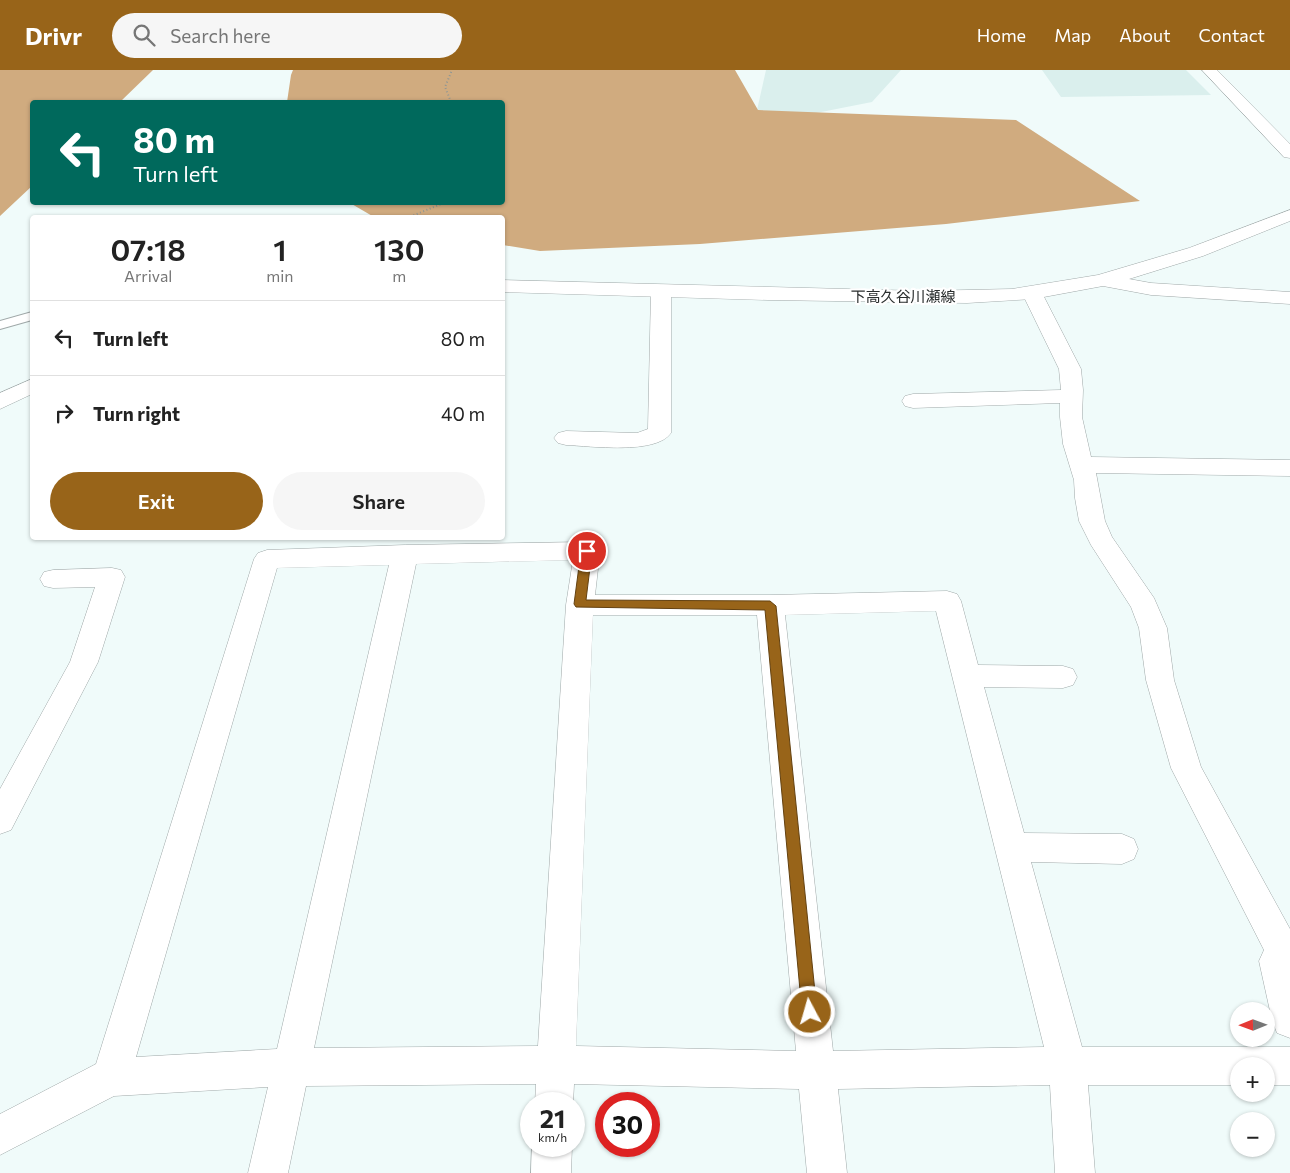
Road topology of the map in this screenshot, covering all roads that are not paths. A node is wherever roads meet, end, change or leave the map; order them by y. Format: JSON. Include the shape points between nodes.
{"nodes":[{"id":1,"x":1209,"y":70,"type":"edge"},
{"id":2,"x":1290,"y":153,"type":"edge"},
{"id":3,"x":1290,"y":215,"type":"edge"},
{"id":4,"x":1101,"y":281,"type":"junction"},
{"id":5,"x":505,"y":286,"type":"edge"},
{"id":6,"x":662,"y":291,"type":"junction"},
{"id":7,"x":1032,"y":293,"type":"junction"},
{"id":8,"x":1290,"y":298,"type":"edge"},
{"id":9,"x":30,"y":317,"type":"edge"},
{"id":10,"x":0,"y":325,"type":"edge"},
{"id":11,"x":30,"y":387,"type":"edge"},
{"id":12,"x":1072,"y":396,"type":"junction"},
{"id":13,"x":913,"y":401,"type":"dead end"},
{"id":14,"x":0,"y":402,"type":"edge"},
{"id":15,"x":566,"y":438,"type":"dead end"},
{"id":16,"x":1081,"y":466,"type":"junction"},
{"id":17,"x":1290,"y":468,"type":"edge"},
{"id":18,"x":405,"y":554,"type":"junction"},
{"id":19,"x":53,"y":579,"type":"dead end"},
{"id":20,"x":580,"y":604,"type":"junction"},
{"id":21,"x":770,"y":606,"type":"junction"},
{"id":22,"x":966,"y":676,"type":"junction"},
{"id":23,"x":1063,"y":677,"type":"dead end"},
{"id":24,"x":0,"y":820,"type":"edge"},
{"id":25,"x":1011,"y":847,"type":"junction"},
{"id":26,"x":1122,"y":849,"type":"dead end"},
{"id":27,"x":1287,"y":957,"type":"edge"},
{"id":28,"x":1290,"y":1020,"type":"edge"},
{"id":29,"x":556,"y":1065,"type":"junction"},
{"id":30,"x":1068,"y":1066,"type":"junction"},
{"id":31,"x":1290,"y":1066,"type":"edge"},
{"id":32,"x":290,"y":1067,"type":"junction"},
{"id":33,"x":815,"y":1070,"type":"junction"},
{"id":34,"x":111,"y":1077,"type":"junction"},
{"id":35,"x":555,"y":1092,"type":"edge"},
{"id":36,"x":0,"y":1135,"type":"edge"},
{"id":37,"x":552,"y":1157,"type":"edge"},
{"id":38,"x":268,"y":1173,"type":"edge"},
{"id":39,"x":551,"y":1173,"type":"edge"},
{"id":40,"x":827,"y":1173,"type":"edge"},
{"id":41,"x":1075,"y":1173,"type":"edge"}],
"edges":[{"from":1,"to":2,"type":"street"},
{"from":3,"to":4,"type":"street","name":"下高久谷川瀬線","via":[[1218,245]]},
{"from":4,"to":7,"type":"street","name":"下高久谷川瀬線"},
{"from":4,"to":8,"type":"street","via":[[1151,289]]},
{"from":5,"to":6,"type":"street","name":"下高久谷川瀬線"},
{"from":6,"to":7,"type":"street","name":"下高久谷川瀬線","via":[[939,297]]},
{"from":6,"to":15,"type":"street","via":[[659,432],[639,440]]},
{"from":7,"to":12,"type":"street","via":[[1070,369]]},
{"from":9,"to":10,"type":"lane"},
{"from":11,"to":14,"type":"street"},
{"from":12,"to":13,"type":"street"},
{"from":12,"to":16,"type":"street","via":[[1074,444]]},
{"from":16,"to":17,"type":"street"},
{"from":16,"to":27,"type":"street","via":[[1092,520],[1100,539],[1144,605],[1153,628],[1160,680],[1186,768]]},
{"from":18,"to":20,"type":"street","via":[[587,551]]},
{"from":18,"to":32,"type":"street"},
{"from":18,"to":34,"type":"street","via":[[267,558]]},
{"from":19,"to":24,"type":"street","via":[[112,577],[84,662]]},
{"from":20,"to":21,"type":"street"},
{"from":20,"to":29,"type":"street"},
{"from":21,"to":22,"type":"street","via":[[946,601]]},
{"from":21,"to":33,"type":"street"},
{"from":22,"to":23,"type":"street"},
{"from":22,"to":25,"type":"street"},
{"from":25,"to":26,"type":"street"},
{"from":25,"to":30,"type":"street"},
{"from":27,"to":28,"type":"street","via":[[1277,961]]},
{"from":29,"to":32,"type":"street"},
{"from":29,"to":33,"type":"street"},
{"from":29,"to":35,"type":"street"},
{"from":30,"to":31,"type":"street"},
{"from":30,"to":33,"type":"street"},
{"from":30,"to":41,"type":"street"},
{"from":32,"to":34,"type":"street"},
{"from":32,"to":38,"type":"street"},
{"from":33,"to":40,"type":"street"},
{"from":34,"to":36,"type":"street"},
{"from":37,"to":39,"type":"street"}]}
